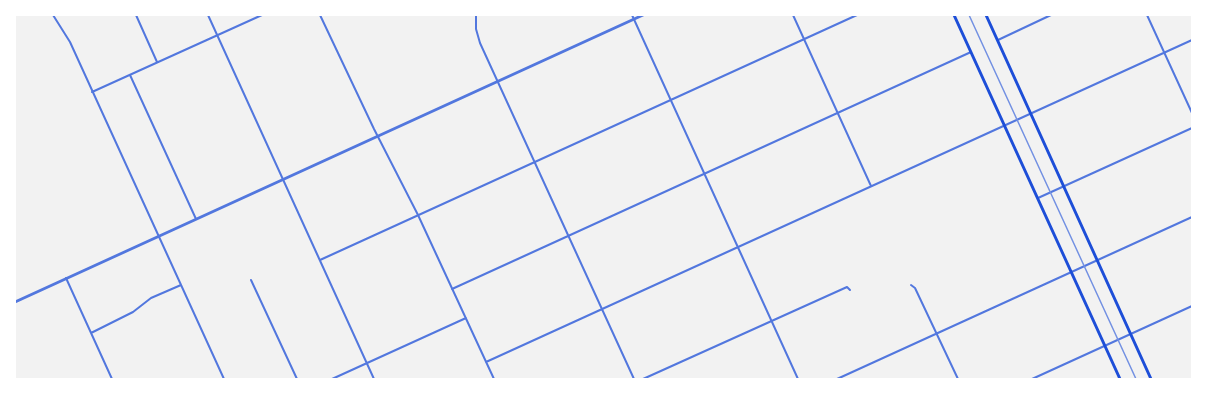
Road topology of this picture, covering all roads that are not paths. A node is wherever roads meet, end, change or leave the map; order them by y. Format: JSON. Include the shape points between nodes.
{"nodes":[{"id":1,"x":53,"y":15,"type":"edge"},
{"id":2,"x":136,"y":15,"type":"edge"},
{"id":3,"x":208,"y":15,"type":"edge"},
{"id":4,"x":262,"y":15,"type":"edge"},
{"id":5,"x":320,"y":15,"type":"edge"},
{"id":6,"x":476,"y":15,"type":"edge"},
{"id":7,"x":632,"y":15,"type":"edge"},
{"id":8,"x":643,"y":15,"type":"edge"},
{"id":9,"x":793,"y":15,"type":"edge"},
{"id":10,"x":857,"y":15,"type":"edge"},
{"id":11,"x":954,"y":15,"type":"edge"},
{"id":12,"x":986,"y":15,"type":"edge"},
{"id":13,"x":1051,"y":15,"type":"edge"},
{"id":14,"x":1147,"y":15,"type":"edge"},
{"id":15,"x":634,"y":19,"type":"junction"},
{"id":16,"x":217,"y":35,"type":"junction"},
{"id":17,"x":804,"y":40,"type":"junction"},
{"id":18,"x":997,"y":40,"type":"junction"},
{"id":19,"x":1192,"y":40,"type":"edge"},
{"id":20,"x":971,"y":52,"type":"junction"},
{"id":21,"x":1164,"y":52,"type":"junction"},
{"id":22,"x":157,"y":62,"type":"junction"},
{"id":23,"x":130,"y":74,"type":"junction"},
{"id":24,"x":498,"y":81,"type":"junction"},
{"id":25,"x":92,"y":92,"type":"junction"},
{"id":26,"x":670,"y":100,"type":"junction"},
{"id":27,"x":837,"y":113,"type":"junction"},
{"id":28,"x":1030,"y":113,"type":"junction"},
{"id":29,"x":1192,"y":113,"type":"edge"},
{"id":30,"x":1005,"y":125,"type":"junction"},
{"id":31,"x":1192,"y":128,"type":"edge"},
{"id":32,"x":378,"y":136,"type":"junction"},
{"id":33,"x":535,"y":162,"type":"junction"},
{"id":34,"x":703,"y":174,"type":"junction"},
{"id":35,"x":283,"y":179,"type":"junction"},
{"id":36,"x":871,"y":186,"type":"junction"},
{"id":37,"x":1064,"y":187,"type":"junction"},
{"id":38,"x":1038,"y":198,"type":"junction"},
{"id":39,"x":418,"y":215,"type":"junction"},
{"id":40,"x":1192,"y":217,"type":"edge"},
{"id":41,"x":196,"y":219,"type":"junction"},
{"id":42,"x":569,"y":235,"type":"junction"},
{"id":43,"x":159,"y":236,"type":"junction"},
{"id":44,"x":737,"y":247,"type":"junction"},
{"id":45,"x":320,"y":260,"type":"junction"},
{"id":46,"x":1097,"y":261,"type":"junction"},
{"id":47,"x":1072,"y":272,"type":"junction"},
{"id":48,"x":66,"y":278,"type":"junction"},
{"id":49,"x":251,"y":280,"type":"dead end"},
{"id":50,"x":181,"y":285,"type":"junction"},
{"id":51,"x":911,"y":285,"type":"dead end"},
{"id":52,"x":452,"y":289,"type":"junction"},
{"id":53,"x":850,"y":290,"type":"dead end"},
{"id":54,"x":15,"y":302,"type":"edge"},
{"id":55,"x":1192,"y":306,"type":"edge"},
{"id":56,"x":602,"y":309,"type":"junction"},
{"id":57,"x":466,"y":318,"type":"junction"},
{"id":58,"x":771,"y":321,"type":"junction"},
{"id":59,"x":91,"y":333,"type":"junction"},
{"id":60,"x":937,"y":333,"type":"junction"},
{"id":61,"x":1130,"y":334,"type":"junction"},
{"id":62,"x":1105,"y":345,"type":"junction"},
{"id":63,"x":486,"y":362,"type":"junction"},
{"id":64,"x":367,"y":363,"type":"junction"},
{"id":65,"x":112,"y":379,"type":"edge"},
{"id":66,"x":224,"y":379,"type":"edge"},
{"id":67,"x":297,"y":379,"type":"edge"},
{"id":68,"x":332,"y":379,"type":"edge"},
{"id":69,"x":374,"y":379,"type":"edge"},
{"id":70,"x":494,"y":379,"type":"edge"},
{"id":71,"x":634,"y":379,"type":"edge"},
{"id":72,"x":643,"y":379,"type":"edge"},
{"id":73,"x":798,"y":379,"type":"edge"},
{"id":74,"x":838,"y":379,"type":"edge"},
{"id":75,"x":958,"y":379,"type":"edge"},
{"id":76,"x":1032,"y":379,"type":"edge"},
{"id":77,"x":1120,"y":379,"type":"edge"},
{"id":78,"x":1151,"y":379,"type":"edge"}],
"edges":[{"from":1,"to":25,"type":"street","via":[[66,35]]},
{"from":2,"to":22,"type":"street"},
{"from":3,"to":16,"type":"street"},
{"from":4,"to":16,"type":"street"},
{"from":5,"to":32,"type":"street"},
{"from":6,"to":24,"type":"street","via":[[480,43]]},
{"from":7,"to":15,"type":"street"},
{"from":8,"to":15,"type":"street"},
{"from":9,"to":17,"type":"street"},
{"from":10,"to":17,"type":"street"},
{"from":11,"to":20,"type":"main road"},
{"from":12,"to":18,"type":"main road"},
{"from":13,"to":18,"type":"street"},
{"from":14,"to":21,"type":"street"},
{"from":15,"to":24,"type":"street"},
{"from":15,"to":26,"type":"street"},
{"from":16,"to":22,"type":"street"},
{"from":16,"to":35,"type":"street"},
{"from":17,"to":26,"type":"street"},
{"from":17,"to":27,"type":"street"},
{"from":18,"to":28,"type":"main road"},
{"from":19,"to":21,"type":"street"},
{"from":20,"to":27,"type":"street"},
{"from":20,"to":30,"type":"main road"},
{"from":21,"to":28,"type":"street"},
{"from":21,"to":29,"type":"street"},
{"from":22,"to":23,"type":"street"},
{"from":23,"to":25,"type":"street"},
{"from":23,"to":41,"type":"street"},
{"from":24,"to":32,"type":"street"},
{"from":24,"to":33,"type":"street"},
{"from":25,"to":43,"type":"street"},
{"from":26,"to":33,"type":"street"},
{"from":26,"to":34,"type":"street"},
{"from":27,"to":34,"type":"street"},
{"from":27,"to":36,"type":"street"},
{"from":28,"to":30,"type":"street"},
{"from":28,"to":37,"type":"main road"},
{"from":30,"to":36,"type":"street"},
{"from":30,"to":38,"type":"main road"},
{"from":31,"to":37,"type":"street"},
{"from":32,"to":35,"type":"street"},
{"from":32,"to":39,"type":"street"},
{"from":33,"to":39,"type":"street"},
{"from":33,"to":42,"type":"street"},
{"from":34,"to":42,"type":"street"},
{"from":34,"to":44,"type":"street"},
{"from":35,"to":41,"type":"street"},
{"from":35,"to":45,"type":"street"},
{"from":36,"to":44,"type":"street"},
{"from":37,"to":38,"type":"street"},
{"from":37,"to":46,"type":"main road"},
{"from":38,"to":47,"type":"main road"},
{"from":39,"to":45,"type":"street"},
{"from":39,"to":52,"type":"street"},
{"from":40,"to":46,"type":"street"},
{"from":41,"to":43,"type":"street"},
{"from":42,"to":52,"type":"street"},
{"from":42,"to":56,"type":"street"},
{"from":43,"to":48,"type":"street"},
{"from":43,"to":50,"type":"street"},
{"from":44,"to":56,"type":"street"},
{"from":44,"to":58,"type":"street"},
{"from":45,"to":64,"type":"street"},
{"from":46,"to":47,"type":"street"},
{"from":46,"to":61,"type":"main road"},
{"from":47,"to":60,"type":"street"},
{"from":47,"to":62,"type":"main road"},
{"from":48,"to":54,"type":"street"},
{"from":48,"to":59,"type":"street"},
{"from":49,"to":67,"type":"street"},
{"from":50,"to":59,"type":"street","via":[[151,298],[133,312]]},
{"from":50,"to":66,"type":"street"},
{"from":51,"to":60,"type":"street","via":[[915,288]]},
{"from":52,"to":57,"type":"street"},
{"from":53,"to":58,"type":"street","via":[[847,287]]},
{"from":55,"to":61,"type":"street"},
{"from":56,"to":63,"type":"street"},
{"from":56,"to":71,"type":"street"},
{"from":57,"to":63,"type":"street"},
{"from":57,"to":64,"type":"street"},
{"from":58,"to":72,"type":"street"},
{"from":58,"to":73,"type":"street"},
{"from":59,"to":65,"type":"street"},
{"from":60,"to":74,"type":"street"},
{"from":60,"to":75,"type":"street"},
{"from":61,"to":62,"type":"street"},
{"from":61,"to":78,"type":"main road"},
{"from":62,"to":76,"type":"street"},
{"from":62,"to":77,"type":"main road"},
{"from":63,"to":70,"type":"street"},
{"from":64,"to":68,"type":"street"},
{"from":64,"to":69,"type":"street"}]}
